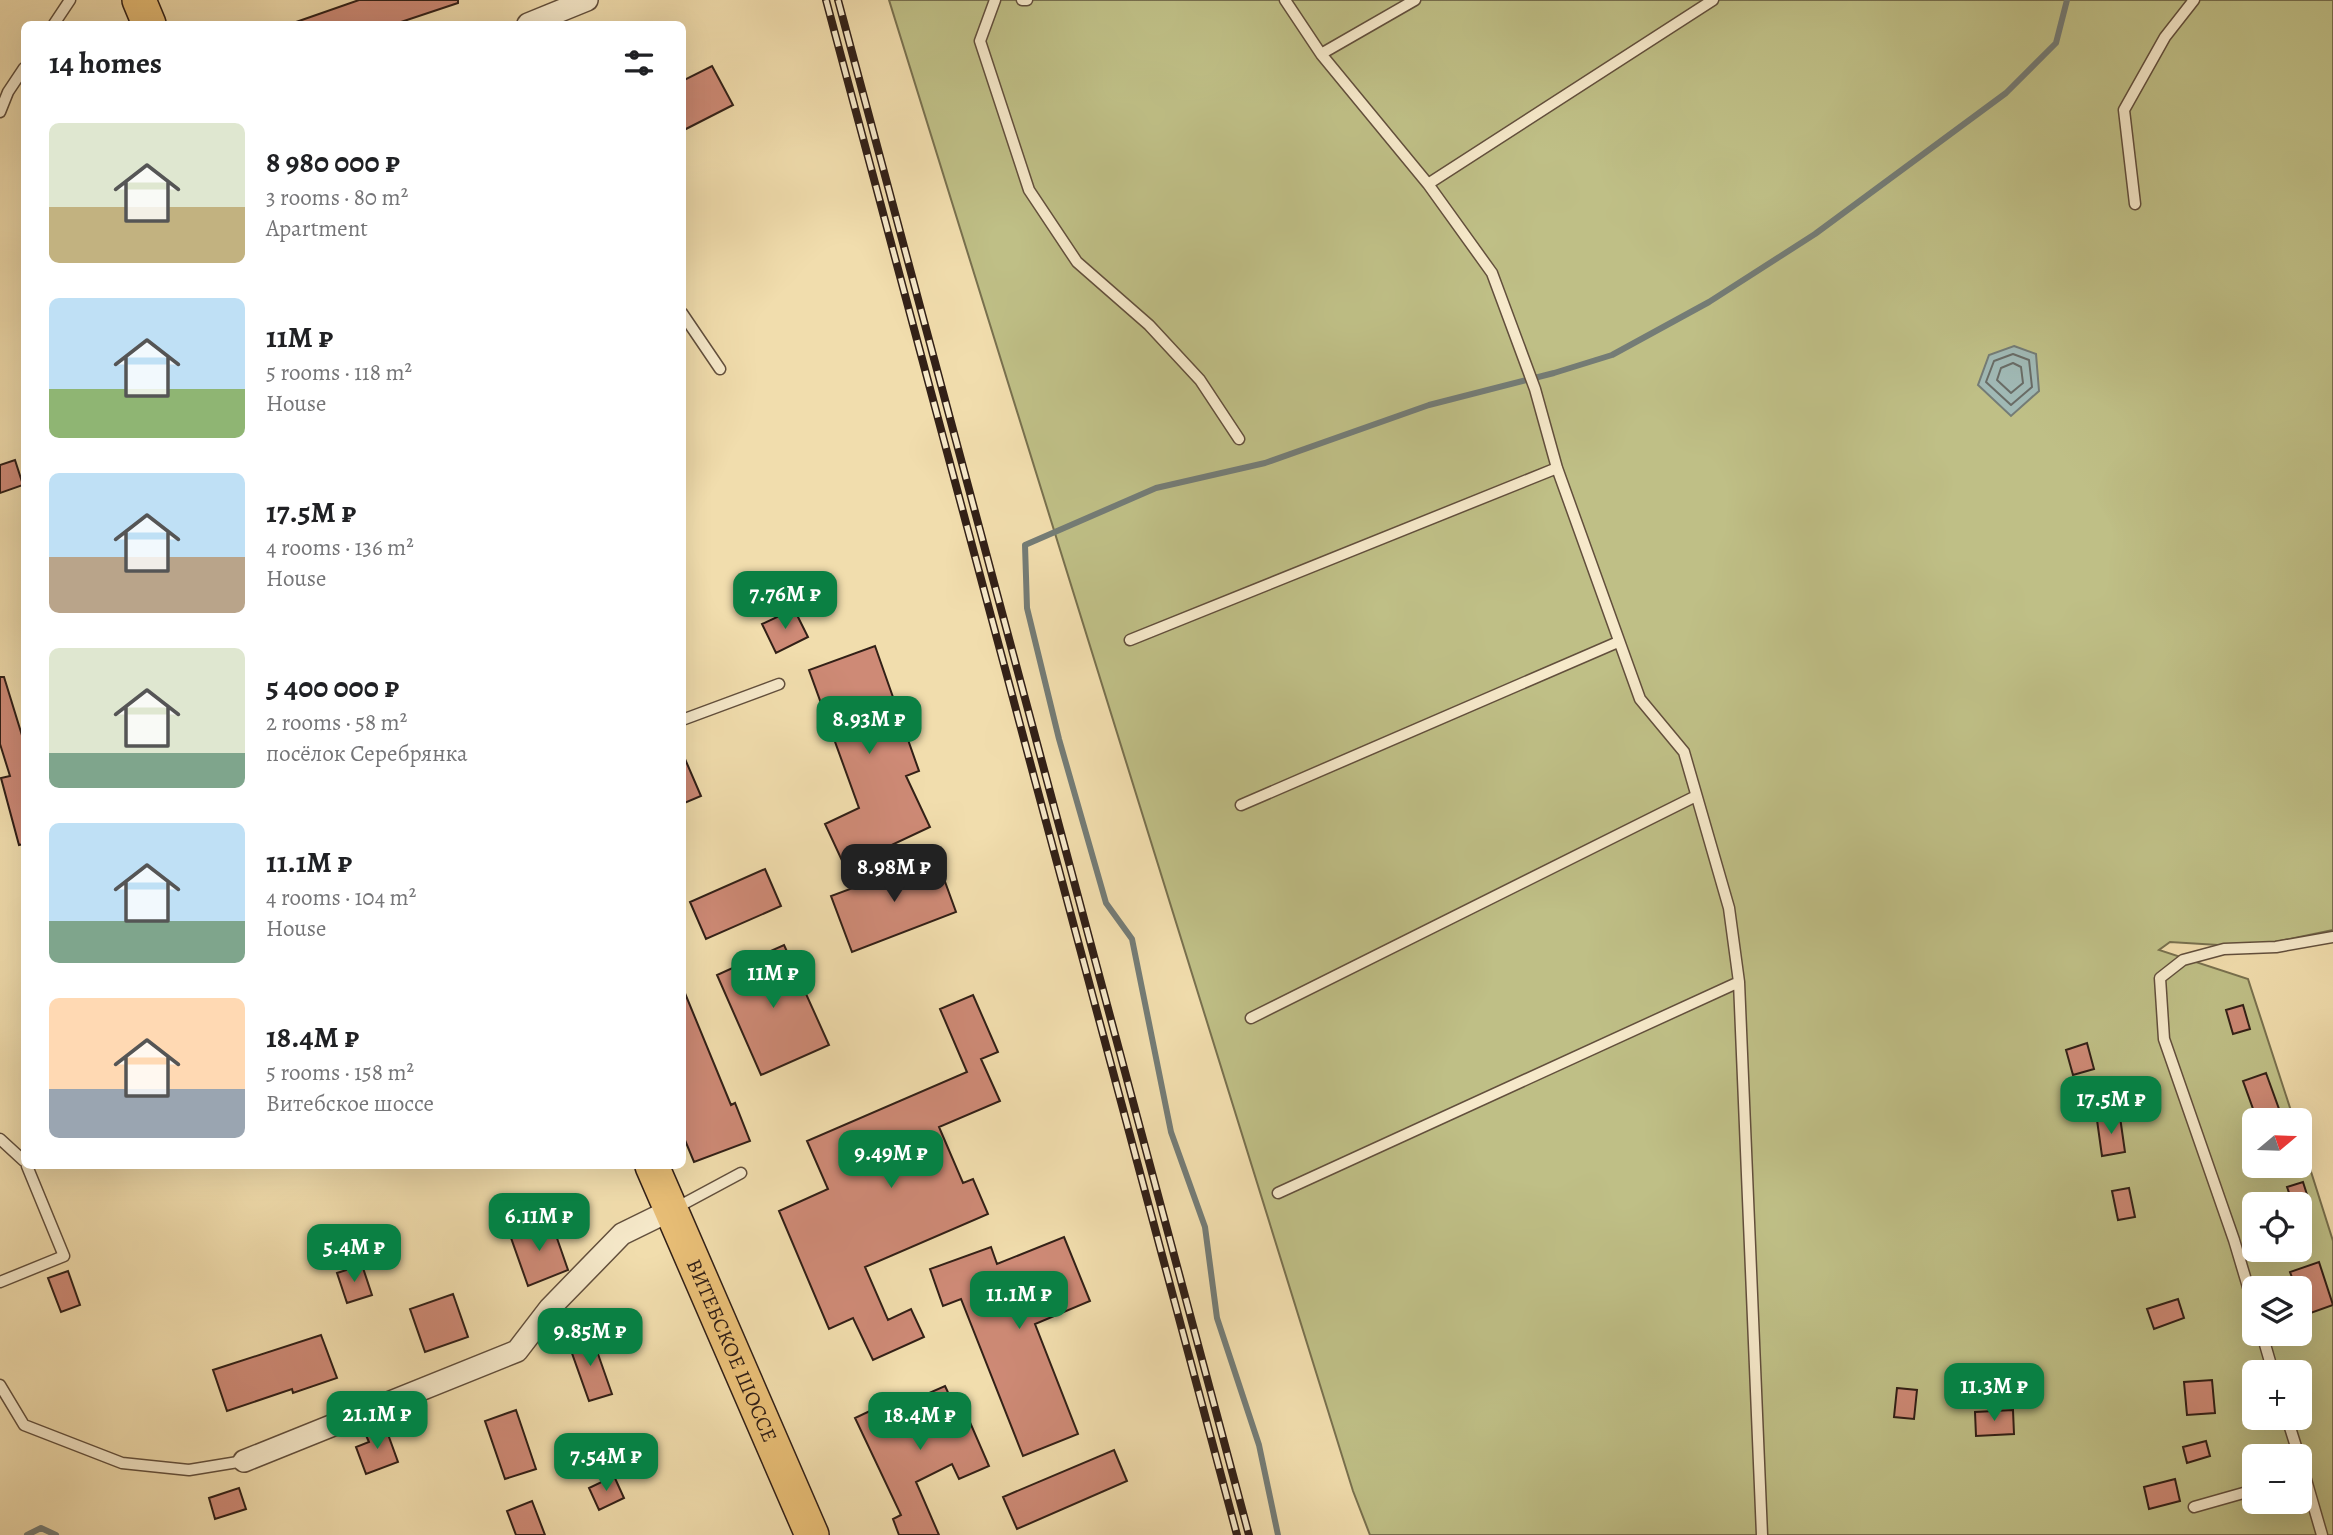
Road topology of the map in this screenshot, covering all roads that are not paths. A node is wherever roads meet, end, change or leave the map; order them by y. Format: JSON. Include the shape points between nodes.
{"nodes":[{"id":1,"x":70,"y":0,"type":"edge"},
{"id":2,"x":587,"y":0,"type":"edge"},
{"id":3,"x":995,"y":0,"type":"edge"},
{"id":4,"x":1022,"y":0,"type":"edge"},
{"id":5,"x":1027,"y":0,"type":"edge"},
{"id":6,"x":1284,"y":0,"type":"edge"},
{"id":7,"x":1415,"y":0,"type":"edge"},
{"id":8,"x":1713,"y":0,"type":"edge"},
{"id":9,"x":2194,"y":0,"type":"edge"},
{"id":10,"x":562,"y":18,"type":"edge"},
{"id":11,"x":56,"y":21,"type":"edge"},
{"id":12,"x":1321,"y":54,"type":"junction"},
{"id":13,"x":21,"y":72,"type":"edge"},
{"id":14,"x":0,"y":112,"type":"edge"},
{"id":15,"x":1428,"y":184,"type":"junction"},
{"id":16,"x":2134,"y":204,"type":"dead end"},
{"id":17,"x":686,"y":319,"type":"edge"},
{"id":18,"x":720,"y":369,"type":"dead end"},
{"id":19,"x":1239,"y":439,"type":"dead end"},
{"id":20,"x":1557,"y":468,"type":"junction"},
{"id":21,"x":1130,"y":640,"type":"dead end"},
{"id":22,"x":1618,"y":642,"type":"junction"},
{"id":23,"x":779,"y":684,"type":"dead end"},
{"id":24,"x":686,"y":719,"type":"edge"},
{"id":25,"x":1696,"y":796,"type":"junction"},
{"id":26,"x":1241,"y":805,"type":"dead end"},
{"id":27,"x":2333,"y":937,"type":"edge"},
{"id":28,"x":1739,"y":982,"type":"junction"},
{"id":29,"x":1251,"y":1018,"type":"dead end"},
{"id":30,"x":0,"y":1139,"type":"edge"},
{"id":31,"x":21,"y":1158,"type":"edge"},
{"id":32,"x":28,"y":1169,"type":"edge"},
{"id":33,"x":653,"y":1169,"type":"edge"},
{"id":34,"x":741,"y":1173,"type":"dead end"},
{"id":35,"x":1278,"y":1193,"type":"dead end"},
{"id":36,"x":671,"y":1210,"type":"junction"},
{"id":37,"x":2245,"y":1276,"type":"edge"},
{"id":38,"x":0,"y":1282,"type":"edge"},
{"id":39,"x":0,"y":1385,"type":"edge"},
{"id":40,"x":244,"y":1461,"type":"joint"},
{"id":41,"x":2242,"y":1493,"type":"edge"},
{"id":42,"x":2312,"y":1506,"type":"edge"},
{"id":43,"x":2194,"y":1507,"type":"dead end"},
{"id":44,"x":812,"y":1535,"type":"edge"},
{"id":45,"x":1762,"y":1535,"type":"edge"},
{"id":46,"x":2322,"y":1535,"type":"edge"}],
"edges":[{"from":1,"to":11,"type":"lane"},
{"from":2,"to":10,"type":"street"},
{"from":3,"to":19,"type":"lane","via":[[980,41],[1029,190],[1077,262],[1149,325],[1200,380]]},
{"from":4,"to":5,"type":"lane"},
{"from":6,"to":12,"type":"lane"},
{"from":7,"to":12,"type":"lane"},
{"from":8,"to":15,"type":"lane"},
{"from":9,"to":16,"type":"lane","via":[[2165,37],[2124,110]]},
{"from":12,"to":15,"type":"lane"},
{"from":13,"to":14,"type":"lane"},
{"from":15,"to":20,"type":"lane","via":[[1492,273],[1535,389]]},
{"from":17,"to":18,"type":"lane"},
{"from":20,"to":21,"type":"lane"},
{"from":20,"to":22,"type":"lane"},
{"from":22,"to":25,"type":"lane","via":[[1640,699],[1684,751]]},
{"from":22,"to":26,"type":"lane"},
{"from":23,"to":24,"type":"lane"},
{"from":25,"to":28,"type":"lane","via":[[1729,908]]},
{"from":25,"to":29,"type":"lane"},
{"from":27,"to":37,"type":"lane","via":[[2276,947],[2224,949],[2183,960],[2160,978],[2164,1039]]},
{"from":28,"to":35,"type":"lane"},
{"from":28,"to":45,"type":"lane"},
{"from":30,"to":31,"type":"lane"},
{"from":32,"to":38,"type":"lane","via":[[64,1256]]},
{"from":33,"to":36,"type":"main road","name":"ВИТЕБСКОЕ ШОССЕ"},
{"from":34,"to":36,"type":"lane"},
{"from":36,"to":40,"type":"street","via":[[622,1234],[550,1308],[517,1350]]},
{"from":36,"to":44,"type":"main road","name":"ВИТЕБСКОЕ ШОССЕ"},
{"from":39,"to":40,"type":"lane","via":[[24,1425],[122,1463],[189,1470]]},
{"from":41,"to":43,"type":"lane"},
{"from":42,"to":46,"type":"lane"}]}
